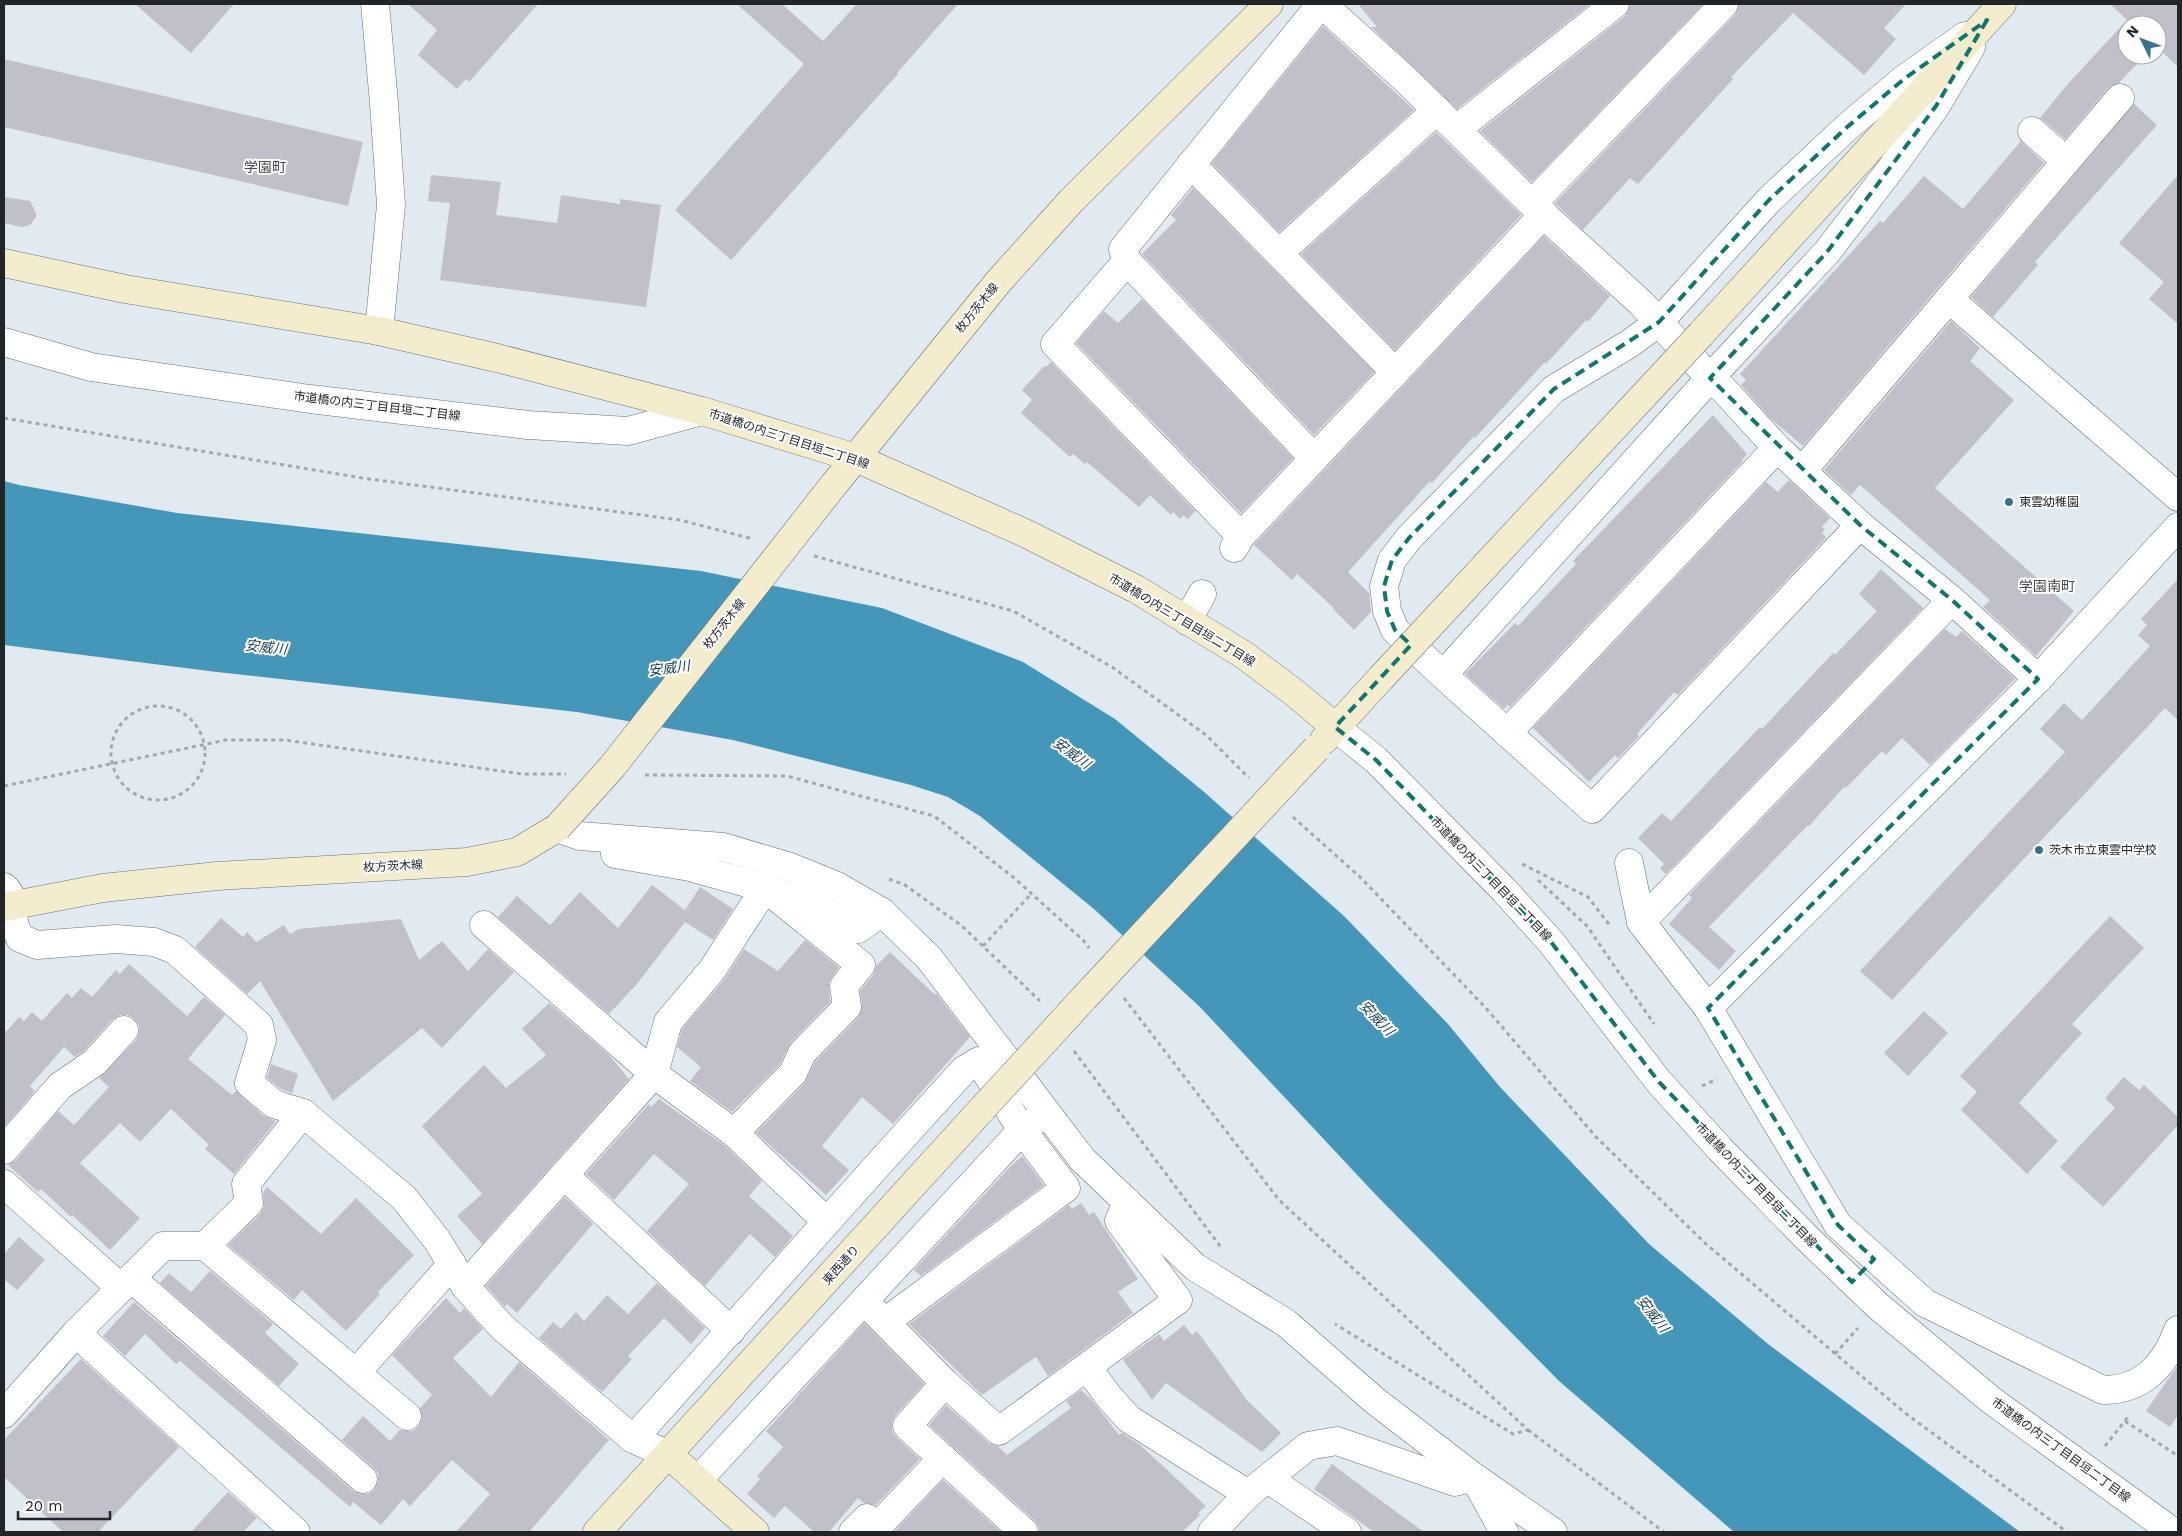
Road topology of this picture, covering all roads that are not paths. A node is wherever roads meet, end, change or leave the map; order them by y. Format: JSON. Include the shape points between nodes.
{"nodes":[{"id":1,"x":374,"y":4,"type":"edge"},
{"id":2,"x":1269,"y":4,"type":"edge"},
{"id":3,"x":1322,"y":4,"type":"edge"},
{"id":4,"x":1615,"y":4,"type":"edge"},
{"id":5,"x":1724,"y":4,"type":"edge"},
{"id":6,"x":1994,"y":12,"type":"edge"},
{"id":7,"x":2120,"y":98,"type":"dead end"},
{"id":8,"x":1437,"y":110,"type":"junction"},
{"id":9,"x":1457,"y":129,"type":"junction"},
{"id":10,"x":2032,"y":131,"type":"dead end"},
{"id":11,"x":2066,"y":161,"type":"junction"},
{"id":12,"x":1191,"y":164,"type":"junction"},
{"id":13,"x":1538,"y":209,"type":"junction"},
{"id":14,"x":1279,"y":253,"type":"junction"},
{"id":15,"x":1127,"y":261,"type":"junction"},
{"id":16,"x":4,"y":263,"type":"edge"},
{"id":17,"x":1949,"y":299,"type":"junction"},
{"id":18,"x":1659,"y":322,"type":"junction"},
{"id":19,"x":379,"y":331,"type":"junction"},
{"id":20,"x":4,"y":342,"type":"edge"},
{"id":21,"x":1394,"y":372,"type":"junction"},
{"id":22,"x":1710,"y":378,"type":"junction"},
{"id":23,"x":702,"y":411,"type":"junction"},
{"id":24,"x":1777,"y":448,"type":"junction"},
{"id":25,"x":856,"y":458,"type":"junction"},
{"id":26,"x":1314,"y":458,"type":"junction"},
{"id":27,"x":1802,"y":472,"type":"junction"},
{"id":28,"x":2178,"y":496,"type":"edge"},
{"id":29,"x":1860,"y":525,"type":"junction"},
{"id":30,"x":2178,"y":527,"type":"edge"},
{"id":31,"x":1202,"y":594,"type":"dead end"},
{"id":32,"x":1952,"y":600,"type":"junction"},
{"id":33,"x":1187,"y":621,"type":"junction"},
{"id":34,"x":1443,"y":675,"type":"junction"},
{"id":35,"x":2038,"y":679,"type":"junction"},
{"id":36,"x":1336,"y":727,"type":"junction"},
{"id":37,"x":1508,"y":733,"type":"junction"},
{"id":38,"x":557,"y":828,"type":"junction"},
{"id":39,"x":591,"y":837,"type":"junction"},
{"id":40,"x":1629,"y":863,"type":"dead end"},
{"id":41,"x":765,"y":888,"type":"junction"},
{"id":42,"x":7,"y":899,"type":"edge"},
{"id":43,"x":882,"y":912,"type":"junction"},
{"id":44,"x":484,"y":925,"type":"dead end"},
{"id":45,"x":1629,"y":928,"type":"junction"},
{"id":46,"x":1708,"y":1008,"type":"junction"},
{"id":47,"x":124,"y":1030,"type":"dead end"},
{"id":48,"x":654,"y":1074,"type":"junction"},
{"id":49,"x":303,"y":1113,"type":"junction"},
{"id":50,"x":1046,"y":1114,"type":"junction"},
{"id":51,"x":1022,"y":1130,"type":"junction"},
{"id":52,"x":734,"y":1133,"type":"junction"},
{"id":53,"x":4,"y":1150,"type":"edge"},
{"id":54,"x":564,"y":1175,"type":"junction"},
{"id":55,"x":4,"y":1184,"type":"edge"},
{"id":56,"x":1127,"y":1202,"type":"junction"},
{"id":57,"x":826,"y":1220,"type":"junction"},
{"id":58,"x":205,"y":1246,"type":"junction"},
{"id":59,"x":1874,"y":1259,"type":"junction"},
{"id":60,"x":458,"y":1275,"type":"junction"},
{"id":61,"x":1852,"y":1282,"type":"junction"},
{"id":62,"x":126,"y":1283,"type":"junction"},
{"id":63,"x":864,"y":1300,"type":"junction"},
{"id":64,"x":885,"y":1322,"type":"junction"},
{"id":65,"x":731,"y":1331,"type":"junction"},
{"id":66,"x":76,"y":1333,"type":"junction"},
{"id":67,"x":2177,"y":1340,"type":"edge"},
{"id":68,"x":1087,"y":1368,"type":"junction"},
{"id":69,"x":356,"y":1373,"type":"junction"},
{"id":70,"x":945,"y":1383,"type":"junction"},
{"id":71,"x":4,"y":1414,"type":"edge"},
{"id":72,"x":407,"y":1416,"type":"dead end"},
{"id":73,"x":633,"y":1439,"type":"junction"},
{"id":74,"x":669,"y":1455,"type":"junction"},
{"id":75,"x":943,"y":1458,"type":"junction"},
{"id":76,"x":1474,"y":1477,"type":"junction"},
{"id":77,"x":363,"y":1479,"type":"dead end"},
{"id":78,"x":698,"y":1480,"type":"junction"},
{"id":79,"x":1258,"y":1487,"type":"junction"},
{"id":80,"x":296,"y":1532,"type":"edge"},
{"id":81,"x":597,"y":1532,"type":"edge"},
{"id":82,"x":755,"y":1532,"type":"edge"},
{"id":83,"x":853,"y":1532,"type":"edge"},
{"id":84,"x":1024,"y":1532,"type":"edge"},
{"id":85,"x":1212,"y":1532,"type":"edge"},
{"id":86,"x":1347,"y":1532,"type":"edge"},
{"id":87,"x":1504,"y":1532,"type":"edge"},
{"id":88,"x":1553,"y":1532,"type":"edge"},
{"id":89,"x":2173,"y":1532,"type":"edge"}],
"edges":[{"from":1,"to":19,"type":"street","via":[[390,205]]},
{"from":2,"to":25,"type":"street","name":"枚方茨木線","via":[[1052,223],[999,281]]},
{"from":3,"to":8,"type":"street"},
{"from":3,"to":12,"type":"street"},
{"from":4,"to":9,"type":"street"},
{"from":5,"to":13,"type":"street"},
{"from":6,"to":18,"type":"street","via":[[1904,79],[1846,128],[1769,200]]},
{"from":6,"to":22,"type":"street","via":[[1936,106],[1827,252]]},
{"from":6,"to":36,"type":"street","name":"東西通り","bridge":true},
{"from":7,"to":11,"type":"street"},
{"from":8,"to":9,"type":"street"},
{"from":8,"to":14,"type":"street"},
{"from":9,"to":13,"type":"street"},
{"from":10,"to":11,"type":"street"},
{"from":11,"to":17,"type":"street"},
{"from":12,"to":14,"type":"street"},
{"from":12,"to":15,"type":"street","via":[[1123,249]]},
{"from":13,"to":18,"type":"street"},
{"from":13,"to":21,"type":"street"},
{"from":14,"to":21,"type":"street"},
{"from":15,"to":26,"type":"street"},
{"from":15,"to":26,"type":"street","via":[[1055,344],[1237,542]]},
{"from":16,"to":19,"type":"street","via":[[125,289]]},
{"from":17,"to":27,"type":"street"},
{"from":17,"to":28,"type":"street"},
{"from":18,"to":22,"type":"street"},
{"from":18,"to":34,"type":"street","via":[[1630,344],[1554,390],[1409,538],[1392,560],[1384,586],[1387,611],[1395,630]]},
{"from":19,"to":23,"type":"street"},
{"from":20,"to":23,"type":"street","name":"市道橋の内三丁目目垣二丁目線","via":[[91,367],[310,399],[528,424],[628,431]]},
{"from":21,"to":26,"type":"street"},
{"from":22,"to":24,"type":"street"},
{"from":22,"to":34,"type":"street"},
{"from":23,"to":25,"type":"street","name":"市道橋の内三丁目目垣二丁目線"},
{"from":24,"to":27,"type":"street"},
{"from":24,"to":37,"type":"street"},
{"from":25,"to":33,"type":"street","name":"市道橋の内三丁目目垣二丁目線","via":[[1036,538],[1136,589]]},
{"from":25,"to":38,"type":"street","name":"枚方茨木線","bridge":true,"via":[[612,767]]},
{"from":27,"to":29,"type":"street"},
{"from":29,"to":32,"type":"street"},
{"from":29,"to":37,"type":"street","via":[[1592,809]]},
{"from":30,"to":35,"type":"street"},
{"from":31,"to":33,"type":"street"},
{"from":32,"to":35,"type":"street"},
{"from":32,"to":45,"type":"street"},
{"from":33,"to":36,"type":"street","name":"市道橋の内三丁目目垣二丁目線","via":[[1244,655]]},
{"from":34,"to":37,"type":"street"},
{"from":35,"to":46,"type":"street"},
{"from":36,"to":61,"type":"street","name":"市道橋の内三丁目目垣二丁目線","via":[[1376,760],[1504,890],[1551,942],[1658,1082],[1726,1156]]},
{"from":36,"to":74,"type":"street","name":"東西通り","bridge":true,"via":[[983,1108]]},
{"from":38,"to":39,"type":"street"},
{"from":38,"to":42,"type":"street","name":"枚方茨木線","via":[[517,852],[467,862],[217,876]]},
{"from":39,"to":41,"type":"street","via":[[615,855],[690,867]]},
{"from":39,"to":43,"type":"street","via":[[724,847],[790,867],[837,886]]},
{"from":40,"to":45,"type":"street"},
{"from":41,"to":43,"type":"street","via":[[814,905],[858,929]]},
{"from":41,"to":48,"type":"street","via":[[712,970],[668,1022]]},
{"from":41,"to":52,"type":"street","via":[[861,964],[844,986],[847,1008],[802,1053],[793,1073]]},
{"from":42,"to":49,"type":"street","via":[[20,938],[37,945],[116,939],[154,942],[175,950],[259,1025],[262,1040],[249,1083],[274,1104]]},
{"from":43,"to":50,"type":"street","via":[[929,958]]},
{"from":44,"to":48,"type":"street"},
{"from":45,"to":46,"type":"street"},
{"from":46,"to":59,"type":"street","via":[[1838,1225]]},
{"from":47,"to":53,"type":"street","via":[[95,1062],[60,1086]]},
{"from":48,"to":52,"type":"street"},
{"from":48,"to":54,"type":"street"},
{"from":49,"to":58,"type":"street","via":[[246,1184],[249,1203]]},
{"from":49,"to":60,"type":"street","via":[[404,1198],[438,1240]]},
{"from":50,"to":51,"type":"street"},
{"from":50,"to":56,"type":"street","via":[[1082,1159]]},
{"from":51,"to":57,"type":"street","via":[[979,1061],[964,1070]]},
{"from":51,"to":63,"type":"street"},
{"from":51,"to":64,"type":"street","via":[[1066,1188]]},
{"from":52,"to":57,"type":"street"},
{"from":54,"to":60,"type":"street"},
{"from":54,"to":65,"type":"street"},
{"from":55,"to":62,"type":"street"},
{"from":56,"to":68,"type":"street","via":[[1119,1221],[1178,1300]]},
{"from":56,"to":76,"type":"street","via":[[1195,1267],[1286,1323],[1374,1400]]},
{"from":57,"to":65,"type":"street"},
{"from":58,"to":62,"type":"street","via":[[163,1246]]},
{"from":58,"to":69,"type":"street"},
{"from":59,"to":61,"type":"street"},
{"from":59,"to":67,"type":"street","via":[[1925,1303],[2103,1390],[2130,1387],[2146,1378]]},
{"from":60,"to":69,"type":"street"},
{"from":60,"to":73,"type":"street","via":[[502,1327]]},
{"from":61,"to":89,"type":"street","name":"市道橋の内三丁目目垣二丁目線","via":[[1991,1400]]},
{"from":62,"to":66,"type":"street"},
{"from":62,"to":77,"type":"street"},
{"from":63,"to":64,"type":"street"},
{"from":63,"to":78,"type":"street"},
{"from":64,"to":70,"type":"street"},
{"from":65,"to":73,"type":"street"},
{"from":66,"to":71,"type":"street"},
{"from":66,"to":80,"type":"street"},
{"from":68,"to":70,"type":"street","via":[[999,1431]]},
{"from":68,"to":79,"type":"street","via":[[1129,1419]]},
{"from":69,"to":72,"type":"street"},
{"from":70,"to":75,"type":"street","via":[[907,1426]]},
{"from":73,"to":74,"type":"street"},
{"from":74,"to":78,"type":"street"},
{"from":74,"to":81,"type":"street","name":"東西通り"},
{"from":75,"to":83,"type":"street","via":[[878,1526],[867,1518]]},
{"from":75,"to":84,"type":"street"},
{"from":76,"to":79,"type":"street","via":[[1455,1482],[1337,1441],[1308,1446]]},
{"from":76,"to":87,"type":"street"},
{"from":76,"to":88,"type":"street"},
{"from":78,"to":82,"type":"street"},
{"from":79,"to":85,"type":"street"},
{"from":79,"to":86,"type":"street"}]}
